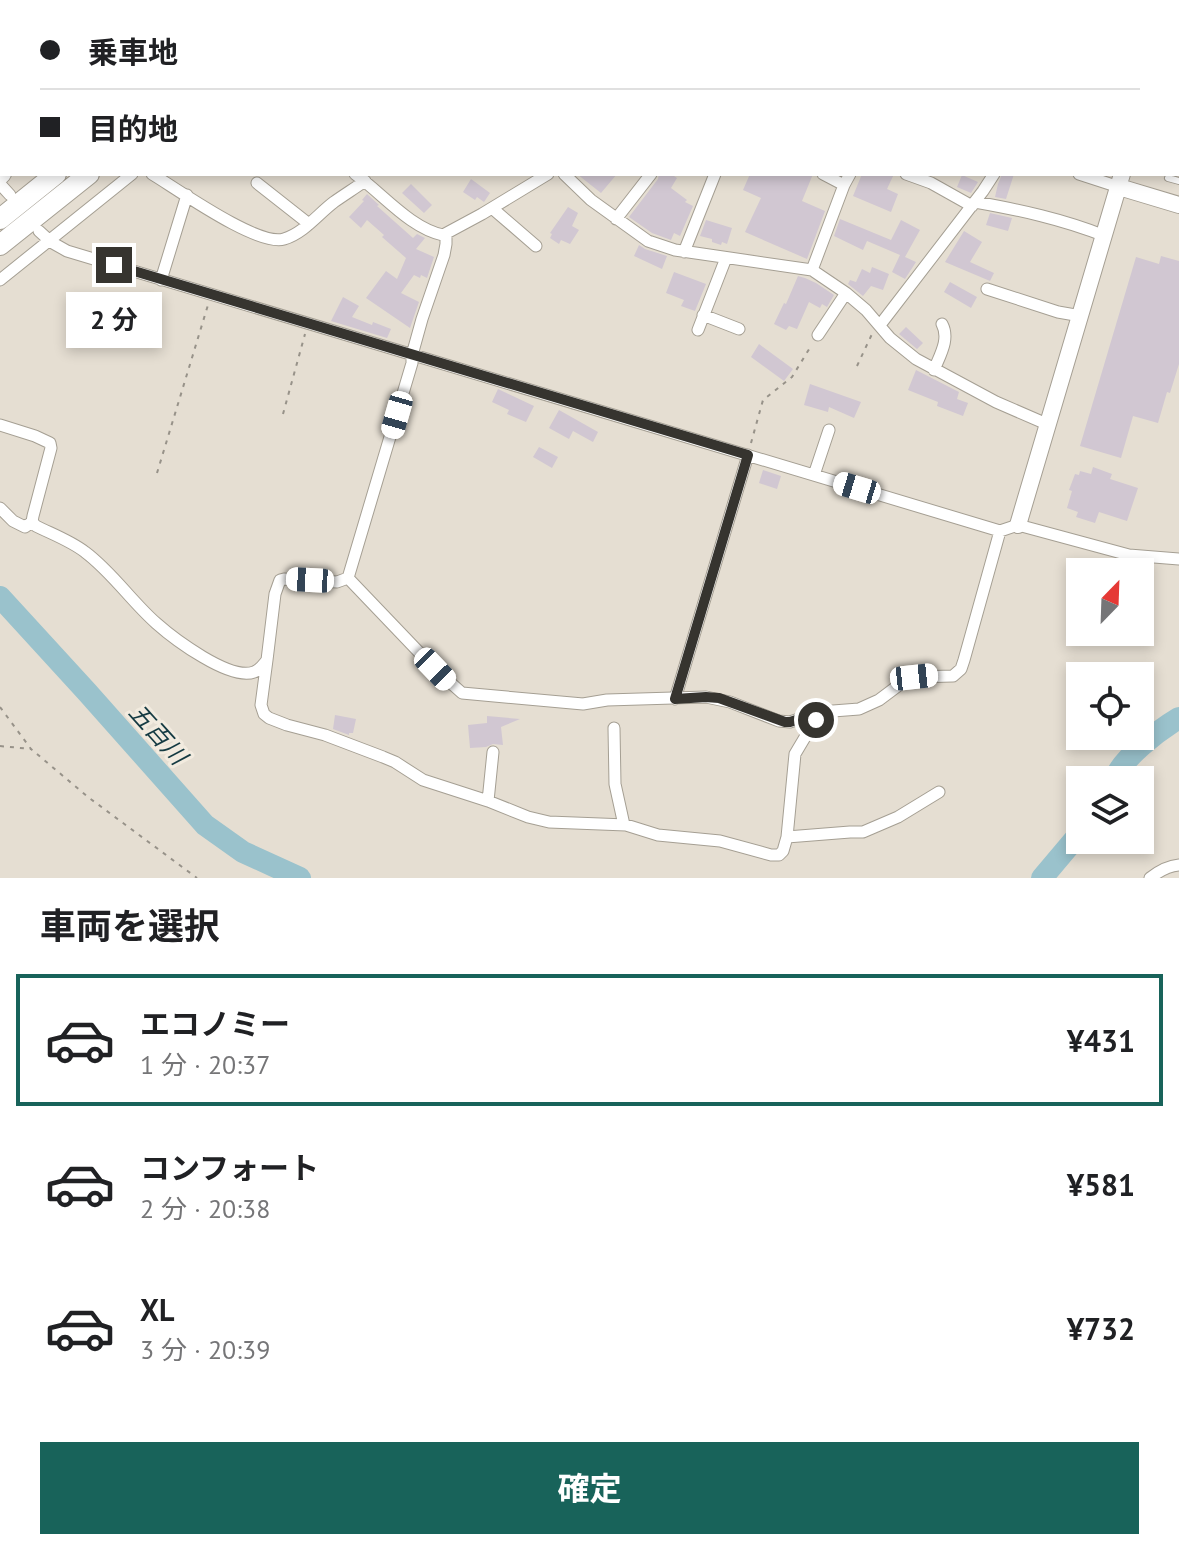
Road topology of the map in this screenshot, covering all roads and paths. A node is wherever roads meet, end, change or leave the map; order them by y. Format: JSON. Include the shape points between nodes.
{"nodes":[{"id":1,"x":54,"y":176,"type":"edge"},
{"id":2,"x":86,"y":176,"type":"edge"},
{"id":3,"x":129,"y":176,"type":"edge"},
{"id":4,"x":155,"y":176,"type":"edge"},
{"id":5,"x":545,"y":176,"type":"edge"},
{"id":6,"x":566,"y":176,"type":"edge"},
{"id":7,"x":649,"y":176,"type":"edge"},
{"id":8,"x":714,"y":176,"type":"edge"},
{"id":9,"x":912,"y":176,"type":"edge"},
{"id":10,"x":993,"y":176,"type":"edge"},
{"id":11,"x":1093,"y":176,"type":"edge"},
{"id":12,"x":360,"y":178,"type":"edge"},
{"id":13,"x":847,"y":180,"type":"edge"},
{"id":14,"x":1121,"y":180,"type":"edge"},
{"id":15,"x":257,"y":183,"type":"dead end"},
{"id":16,"x":0,"y":184,"type":"edge"},
{"id":17,"x":10,"y":195,"type":"dead end"},
{"id":18,"x":187,"y":195,"type":"junction"},
{"id":19,"x":973,"y":204,"type":"junction"},
{"id":20,"x":1179,"y":205,"type":"edge"},
{"id":21,"x":492,"y":208,"type":"junction"},
{"id":22,"x":0,"y":219,"type":"edge"},
{"id":23,"x":616,"y":219,"type":"junction"},
{"id":24,"x":309,"y":224,"type":"junction"},
{"id":25,"x":39,"y":231,"type":"dead end"},
{"id":26,"x":446,"y":235,"type":"junction"},
{"id":27,"x":1105,"y":236,"type":"junction"},
{"id":28,"x":49,"y":240,"type":"junction"},
{"id":29,"x":0,"y":245,"type":"edge"},
{"id":30,"x":536,"y":246,"type":"dead end"},
{"id":31,"x":684,"y":252,"type":"junction"},
{"id":32,"x":726,"y":258,"type":"junction"},
{"id":33,"x":812,"y":270,"type":"junction"},
{"id":34,"x":0,"y":280,"type":"edge"},
{"id":35,"x":161,"y":280,"type":"junction"},
{"id":36,"x":987,"y":289,"type":"dead end"},
{"id":37,"x":846,"y":293,"type":"junction"},
{"id":38,"x":211,"y":295,"type":"junction"},
{"id":39,"x":703,"y":315,"type":"junction"},
{"id":40,"x":1081,"y":316,"type":"junction"},
{"id":41,"x":879,"y":323,"type":"junction"},
{"id":42,"x":308,"y":324,"type":"junction"},
{"id":43,"x":942,"y":324,"type":"dead end"},
{"id":44,"x":739,"y":329,"type":"dead end"},
{"id":45,"x":698,"y":330,"type":"dead end"},
{"id":46,"x":818,"y":335,"type":"joint"},
{"id":47,"x":412,"y":355,"type":"junction"},
{"id":48,"x":857,"y":366,"type":"dead end"},
{"id":49,"x":934,"y":370,"type":"junction"},
{"id":50,"x":283,"y":414,"type":"dead end"},
{"id":51,"x":0,"y":425,"type":"edge"},
{"id":52,"x":1049,"y":425,"type":"junction"},
{"id":53,"x":829,"y":430,"type":"dead end"},
{"id":54,"x":748,"y":455,"type":"junction"},
{"id":55,"x":157,"y":473,"type":"dead end"},
{"id":56,"x":814,"y":475,"type":"junction"},
{"id":57,"x":0,"y":508,"type":"edge"},
{"id":58,"x":32,"y":522,"type":"junction"},
{"id":59,"x":1018,"y":525,"type":"junction"},
{"id":60,"x":1000,"y":531,"type":"junction"},
{"id":61,"x":1179,"y":559,"type":"edge"},
{"id":62,"x":348,"y":578,"type":"junction"},
{"id":63,"x":267,"y":660,"type":"junction"},
{"id":64,"x":675,"y":699,"type":"junction"},
{"id":65,"x":0,"y":707,"type":"edge"},
{"id":66,"x":820,"y":712,"type":"junction"},
{"id":67,"x":614,"y":728,"type":"dead end"},
{"id":68,"x":0,"y":746,"type":"edge"},
{"id":69,"x":31,"y":749,"type":"junction"},
{"id":70,"x":493,"y":752,"type":"dead end"},
{"id":71,"x":939,"y":792,"type":"dead end"},
{"id":72,"x":488,"y":801,"type":"junction"},
{"id":73,"x":624,"y":825,"type":"junction"},
{"id":74,"x":787,"y":837,"type":"junction"},
{"id":75,"x":1179,"y":865,"type":"edge"},
{"id":76,"x":197,"y":878,"type":"edge"},
{"id":77,"x":1150,"y":878,"type":"edge"}],
"edges":[{"from":1,"to":22,"type":"highway"},
{"from":2,"to":29,"type":"highway"},
{"from":3,"to":28,"type":"street"},
{"from":4,"to":18,"type":"street"},
{"from":5,"to":21,"type":"street"},
{"from":6,"to":23,"type":"street"},
{"from":7,"to":23,"type":"street"},
{"from":8,"to":31,"type":"street"},
{"from":9,"to":19,"type":"street"},
{"from":10,"to":19,"type":"street"},
{"from":11,"to":14,"type":"street"},
{"from":12,"to":24,"type":"street"},
{"from":12,"to":26,"type":"street","via":[[414,223]]},
{"from":13,"to":33,"type":"street"},
{"from":14,"to":20,"type":"street"},
{"from":14,"to":27,"type":"street"},
{"from":15,"to":24,"type":"street"},
{"from":16,"to":17,"type":"street"},
{"from":18,"to":24,"type":"street","via":[[271,240],[288,238]]},
{"from":18,"to":35,"type":"street"},
{"from":19,"to":27,"type":"street","via":[[1031,212]]},
{"from":19,"to":41,"type":"street"},
{"from":21,"to":26,"type":"street"},
{"from":21,"to":30,"type":"street"},
{"from":23,"to":31,"type":"street","via":[[648,241]]},
{"from":25,"to":28,"type":"street"},
{"from":26,"to":47,"type":"street"},
{"from":27,"to":40,"type":"street"},
{"from":28,"to":34,"type":"street"},
{"from":28,"to":35,"type":"street","via":[[67,251]]},
{"from":31,"to":32,"type":"street"},
{"from":32,"to":33,"type":"street"},
{"from":32,"to":39,"type":"street"},
{"from":33,"to":37,"type":"street"},
{"from":35,"to":38,"type":"street"},
{"from":36,"to":40,"type":"street"},
{"from":37,"to":41,"type":"street"},
{"from":37,"to":46,"type":"street"},
{"from":38,"to":42,"type":"street"},
{"from":38,"to":55,"type":"path"},
{"from":39,"to":44,"type":"street"},
{"from":39,"to":45,"type":"street"},
{"from":40,"to":52,"type":"street"},
{"from":41,"to":48,"type":"path"},
{"from":41,"to":49,"type":"street","via":[[906,352]]},
{"from":42,"to":47,"type":"street"},
{"from":42,"to":50,"type":"path"},
{"from":43,"to":49,"type":"street","via":[[945,341]]},
{"from":46,"to":54,"type":"path","via":[[792,377],[763,400]]},
{"from":47,"to":54,"type":"street"},
{"from":47,"to":62,"type":"street"},
{"from":49,"to":52,"type":"street"},
{"from":51,"to":58,"type":"street","via":[[50,443]]},
{"from":52,"to":59,"type":"street"},
{"from":53,"to":56,"type":"street"},
{"from":54,"to":56,"type":"street"},
{"from":54,"to":64,"type":"street"},
{"from":56,"to":60,"type":"street"},
{"from":57,"to":58,"type":"street","via":[[18,525]]},
{"from":58,"to":63,"type":"street","via":[[84,551],[155,622],[195,652],[240,673],[258,670]]},
{"from":59,"to":60,"type":"street"},
{"from":59,"to":61,"type":"street","via":[[1129,555]]},
{"from":60,"to":66,"type":"street","via":[[957,674],[914,677],[866,707]]},
{"from":62,"to":63,"type":"street","via":[[280,580]]},
{"from":62,"to":64,"type":"street","via":[[462,693],[583,704]]},
{"from":63,"to":72,"type":"street","via":[[261,705],[269,718]]},
{"from":64,"to":66,"type":"street","via":[[719,698],[785,722]]},
{"from":65,"to":69,"type":"path"},
{"from":66,"to":74,"type":"street","via":[[795,754]]},
{"from":67,"to":73,"type":"street","via":[[615,784]]},
{"from":68,"to":69,"type":"path"},
{"from":69,"to":76,"type":"path"},
{"from":70,"to":72,"type":"street"},
{"from":71,"to":74,"type":"street","via":[[863,832]]},
{"from":72,"to":73,"type":"street","via":[[549,822]]},
{"from":73,"to":74,"type":"street","via":[[771,855],[783,851]]},
{"from":75,"to":77,"type":"street"}]}
